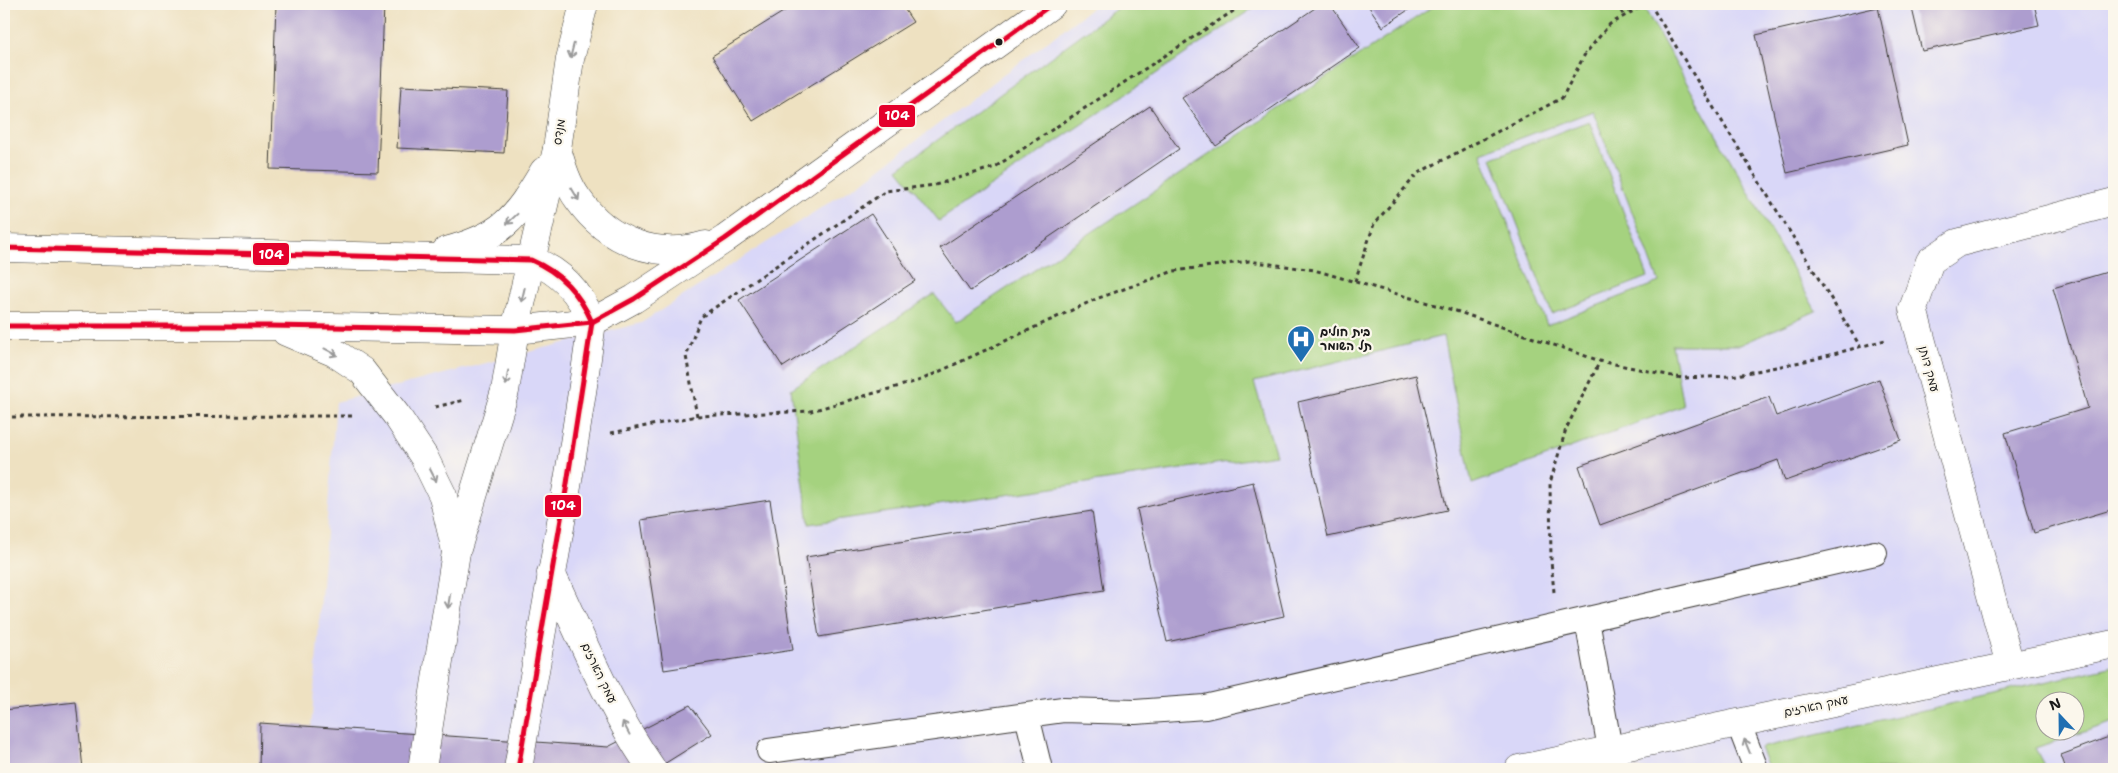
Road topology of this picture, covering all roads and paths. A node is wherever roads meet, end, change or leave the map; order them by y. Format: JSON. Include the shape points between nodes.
{"nodes":[{"id":1,"x":584,"y":4,"type":"edge"},
{"id":2,"x":1052,"y":4,"type":"edge"},
{"id":3,"x":1244,"y":4,"type":"edge"},
{"id":4,"x":1617,"y":4,"type":"edge"},
{"id":5,"x":1646,"y":4,"type":"edge"},
{"id":6,"x":1650,"y":4,"type":"edge"},
{"id":7,"x":1624,"y":16,"type":"junction"},
{"id":8,"x":557,"y":148,"type":"junction"},
{"id":9,"x":2114,"y":202,"type":"edge"},
{"id":10,"x":725,"y":239,"type":"junction"},
{"id":11,"x":4,"y":248,"type":"edge"},
{"id":12,"x":422,"y":258,"type":"junction"},
{"id":13,"x":531,"y":260,"type":"junction"},
{"id":14,"x":1355,"y":281,"type":"junction"},
{"id":15,"x":592,"y":322,"type":"junction"},
{"id":16,"x":4,"y":326,"type":"edge"},
{"id":17,"x":270,"y":326,"type":"junction"},
{"id":18,"x":515,"y":330,"type":"junction"},
{"id":19,"x":1919,"y":330,"type":"junction"},
{"id":20,"x":1860,"y":346,"type":"junction"},
{"id":21,"x":1600,"y":361,"type":"junction"},
{"id":22,"x":397,"y":416,"type":"junction"},
{"id":23,"x":697,"y":416,"type":"junction"},
{"id":24,"x":4,"y":417,"type":"edge"},
{"id":25,"x":576,"y":439,"type":"junction"},
{"id":26,"x":456,"y":552,"type":"junction"},
{"id":27,"x":1875,"y":554,"type":"dead end"},
{"id":28,"x":551,"y":573,"type":"junction"},
{"id":29,"x":1587,"y":620,"type":"junction"},
{"id":30,"x":1558,"y":627,"type":"junction"},
{"id":31,"x":2114,"y":644,"type":"edge"},
{"id":32,"x":2010,"y":665,"type":"junction"},
{"id":33,"x":1027,"y":716,"type":"junction"},
{"id":34,"x":1738,"y":722,"type":"junction"},
{"id":35,"x":769,"y":751,"type":"dead end"},
{"id":36,"x":1614,"y":759,"type":"edge"},
{"id":37,"x":422,"y":769,"type":"edge"},
{"id":38,"x":518,"y":769,"type":"edge"},
{"id":39,"x":652,"y":769,"type":"edge"},
{"id":40,"x":1040,"y":769,"type":"edge"},
{"id":41,"x":1519,"y":769,"type":"edge"},
{"id":42,"x":1756,"y":769,"type":"edge"}],
"edges":[{"from":1,"to":8,"type":"street","name":"מנדס","one_way":true,"via":[[570,59]]},
{"from":2,"to":10,"type":"street"},
{"from":3,"to":23,"type":"path","via":[[995,167],[934,185],[886,190],[701,317],[686,356]]},
{"from":4,"to":7,"type":"path"},
{"from":5,"to":7,"type":"path"},
{"from":6,"to":20,"type":"path"},
{"from":7,"to":14,"type":"path","via":[[1610,24],[1585,54],[1562,98],[1418,173],[1374,224]]},
{"from":8,"to":10,"type":"street","one_way":true,"via":[[577,198],[596,222],[617,236],[640,246],[669,252]]},
{"from":8,"to":12,"type":"street","one_way":true,"via":[[521,210],[499,231],[471,245]]},
{"from":8,"to":13,"type":"street","name":"מנדס"},
{"from":9,"to":19,"type":"street","name":"עמק דותן","via":[[1957,243],[1930,261],[1914,309]]},
{"from":10,"to":15,"type":"street","via":[[634,299]]},
{"from":11,"to":12,"type":"street"},
{"from":12,"to":13,"type":"street"},
{"from":13,"to":15,"type":"street","via":[[548,266],[566,281],[586,306]]},
{"from":13,"to":18,"type":"street","name":"מנדס","one_way":true},
{"from":14,"to":21,"type":"path","via":[[1456,311]]},
{"from":14,"to":23,"type":"path","via":[[1314,270],[1249,262],[1174,271],[1096,299],[921,380],[811,412]]},
{"from":15,"to":18,"type":"street"},
{"from":15,"to":25,"type":"street"},
{"from":16,"to":17,"type":"street"},
{"from":17,"to":18,"type":"street"},
{"from":17,"to":22,"type":"street","one_way":true,"via":[[335,353],[362,371]]},
{"from":18,"to":26,"type":"street","name":"מנדס","one_way":true,"via":[[505,391]]},
{"from":19,"to":20,"type":"path"},
{"from":19,"to":32,"type":"street","name":"עמק דותן"},
{"from":20,"to":21,"type":"path","via":[[1732,376],[1682,378]]},
{"from":21,"to":30,"type":"path","via":[[1566,429],[1550,483],[1551,561]]},
{"from":22,"to":24,"type":"path"},
{"from":22,"to":26,"type":"street","one_way":true,"via":[[424,457],[443,496]]},
{"from":23,"to":25,"type":"path"},
{"from":25,"to":28,"type":"street"},
{"from":26,"to":37,"type":"street","one_way":true},
{"from":27,"to":29,"type":"lane"},
{"from":28,"to":38,"type":"street"},
{"from":39,"to":28,"type":"street","name":"עמק הארזים","one_way":true,"via":[[600,679]]},
{"from":29,"to":30,"type":"lane"},
{"from":29,"to":36,"type":"lane"},
{"from":30,"to":33,"type":"lane","via":[[1205,707],[1135,712],[1063,710]]},
{"from":31,"to":32,"type":"street","name":"עמק הארזים"},
{"from":32,"to":34,"type":"street","name":"עמק הארזים"},
{"from":33,"to":35,"type":"lane"},
{"from":33,"to":40,"type":"lane"},
{"from":34,"to":36,"type":"street","name":"עמק הארזים"},
{"from":42,"to":34,"type":"lane","one_way":true},
{"from":36,"to":41,"type":"street","name":"עמק הארזים"}]}
